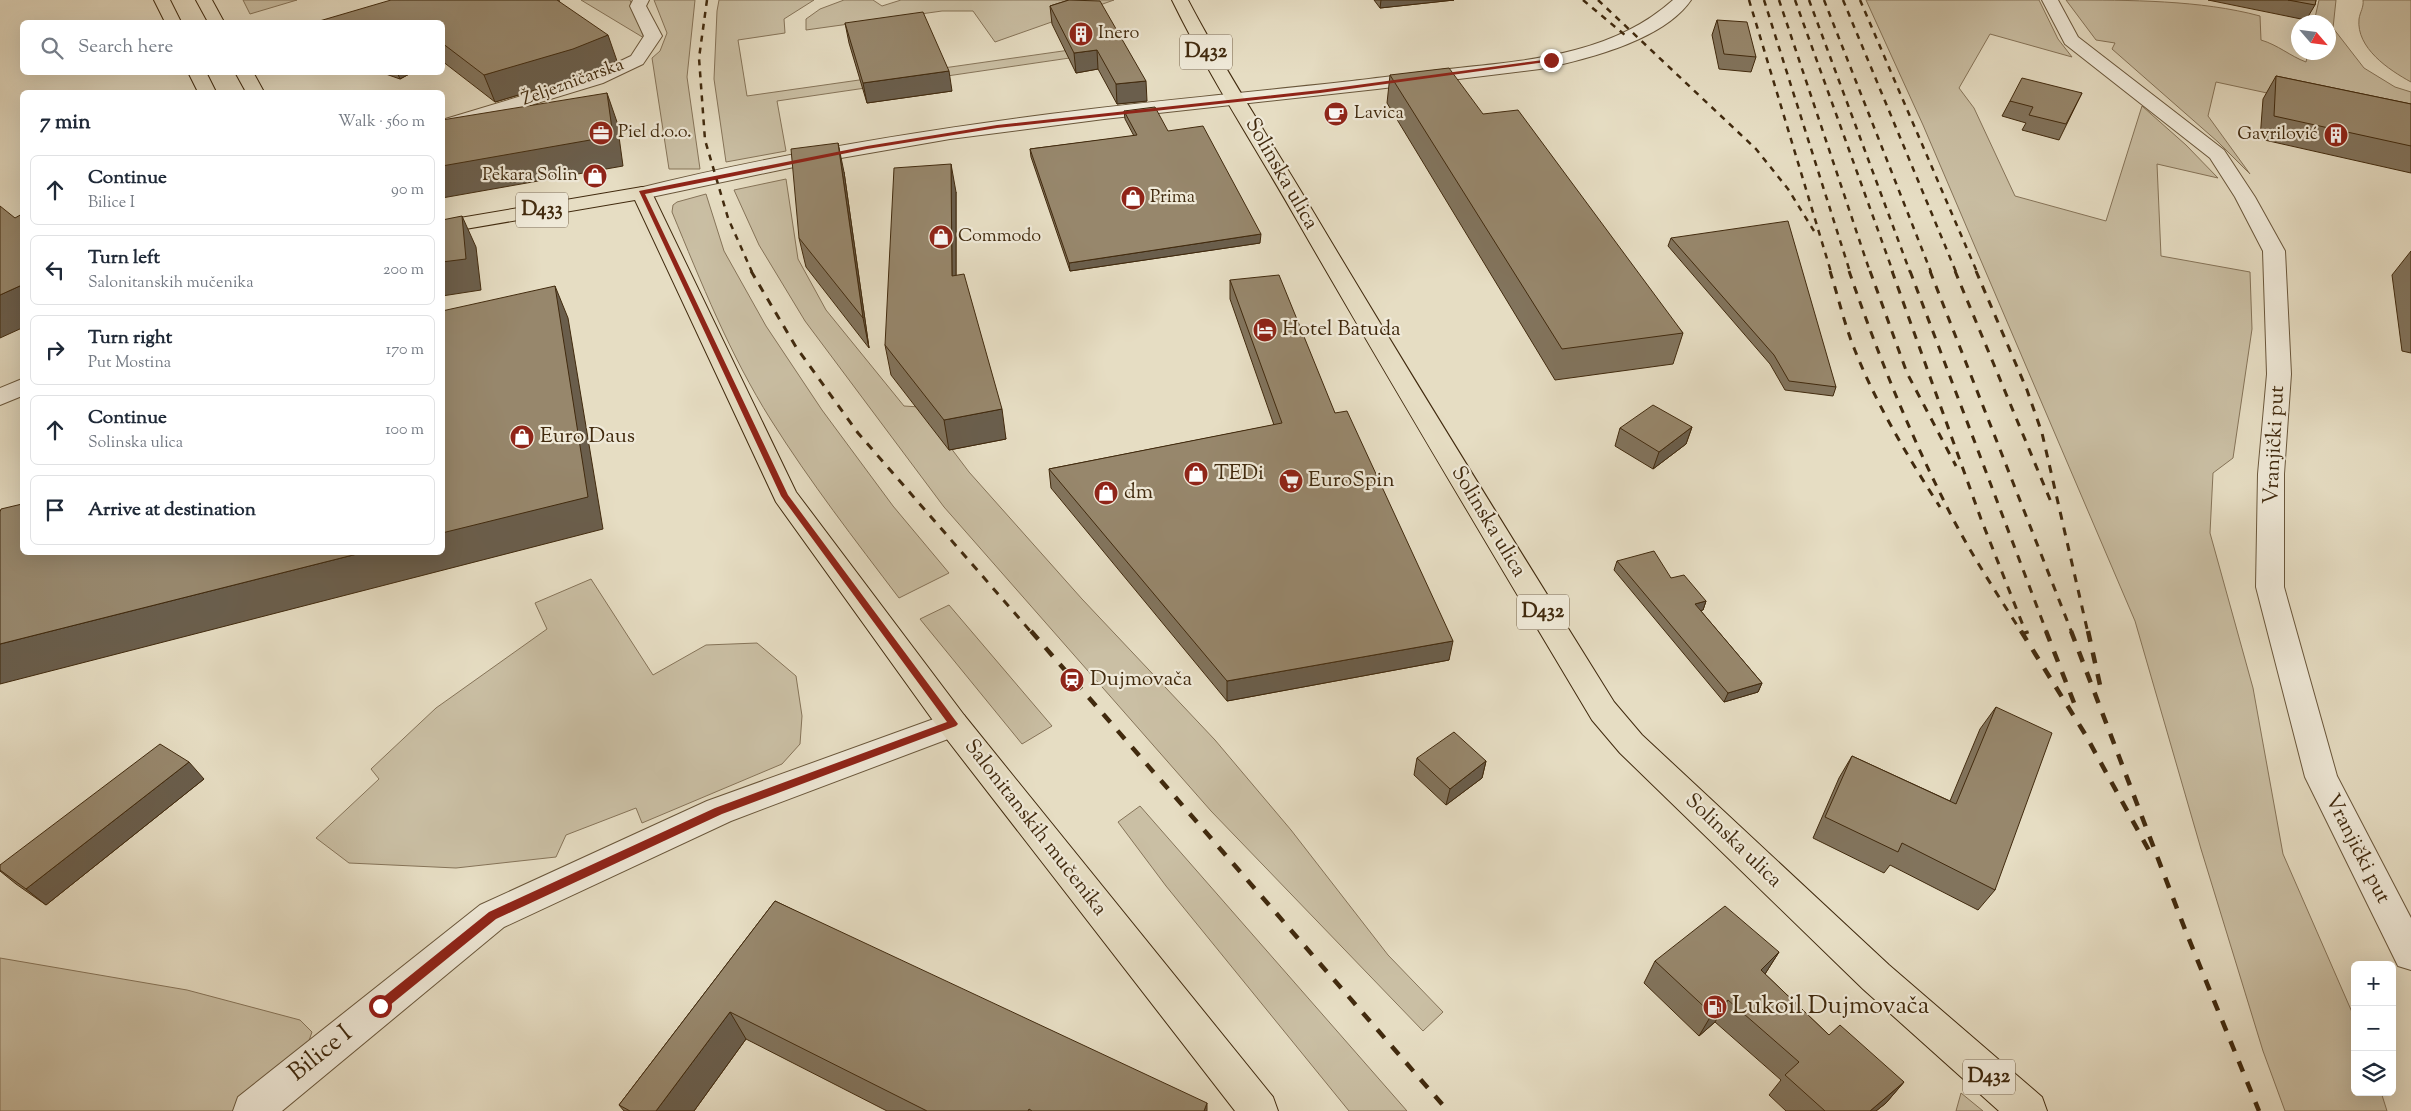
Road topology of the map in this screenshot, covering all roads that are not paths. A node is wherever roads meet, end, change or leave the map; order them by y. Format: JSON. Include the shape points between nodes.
{"nodes":[{"id":1,"x":162,"y":0,"type":"edge"},
{"id":2,"x":204,"y":0,"type":"edge"},
{"id":3,"x":641,"y":0,"type":"edge"},
{"id":4,"x":1180,"y":0,"type":"edge"},
{"id":5,"x":1683,"y":0,"type":"edge"},
{"id":6,"x":2050,"y":0,"type":"edge"},
{"id":7,"x":171,"y":20,"type":"edge"},
{"id":8,"x":215,"y":20,"type":"edge"},
{"id":9,"x":198,"y":75,"type":"edge"},
{"id":10,"x":246,"y":75,"type":"edge"},
{"id":11,"x":206,"y":90,"type":"edge"},
{"id":12,"x":254,"y":90,"type":"edge"},
{"id":13,"x":1238,"y":100,"type":"junction"},
{"id":14,"x":445,"y":125,"type":"edge"},
{"id":15,"x":642,"y":193,"type":"junction"},
{"id":16,"x":445,"y":226,"type":"edge"},
{"id":17,"x":20,"y":388,"type":"edge"},
{"id":18,"x":0,"y":397,"type":"edge"},
{"id":19,"x":953,"y":724,"type":"junction"},
{"id":20,"x":2411,"y":954,"type":"edge"},
{"id":21,"x":252,"y":1111,"type":"edge"},
{"id":22,"x":1259,"y":1111,"type":"edge"},
{"id":23,"x":2028,"y":1111,"type":"edge"}],
"edges":[{"from":1,"to":7,"type":"main road"},
{"from":2,"to":8,"type":"main road"},
{"from":3,"to":14,"type":"street","name":"Željezničarska","via":[[638,6],[653,36],[637,60],[598,79]]},
{"from":4,"to":13,"type":"main road","name":"Solinska ulica","number":"D432","via":[[1206,52]]},
{"from":5,"to":13,"type":"street","name":"Solinska ulica","via":[[1663,18],[1635,35],[1580,54],[1320,92]]},
{"from":6,"to":20,"type":"street","name":"Vranjički put","via":[[2071,40],[2217,154],[2245,196],[2274,251],[2279,374],[2271,474],[2270,587],[2321,777]]},
{"from":9,"to":11,"type":"main road"},
{"from":10,"to":12,"type":"main road"},
{"from":13,"to":15,"type":"street","via":[[971,130],[867,147]]},
{"from":13,"to":23,"type":"main road","name":"Solinska ulica","number":"D432","via":[[1407,389],[1604,711],[1631,744],[1724,834],[1949,1043]]},
{"from":15,"to":16,"type":"main road","number":"D433"},
{"from":15,"to":19,"type":"main road","name":"Salonitanskih mučenika","via":[[785,496]]},
{"from":17,"to":18,"type":"street"},
{"from":19,"to":21,"type":"street","name":"Bilice I","via":[[719,811],[492,916]]},
{"from":19,"to":22,"type":"main road","name":"Salonitanskih mučenika"}]}
